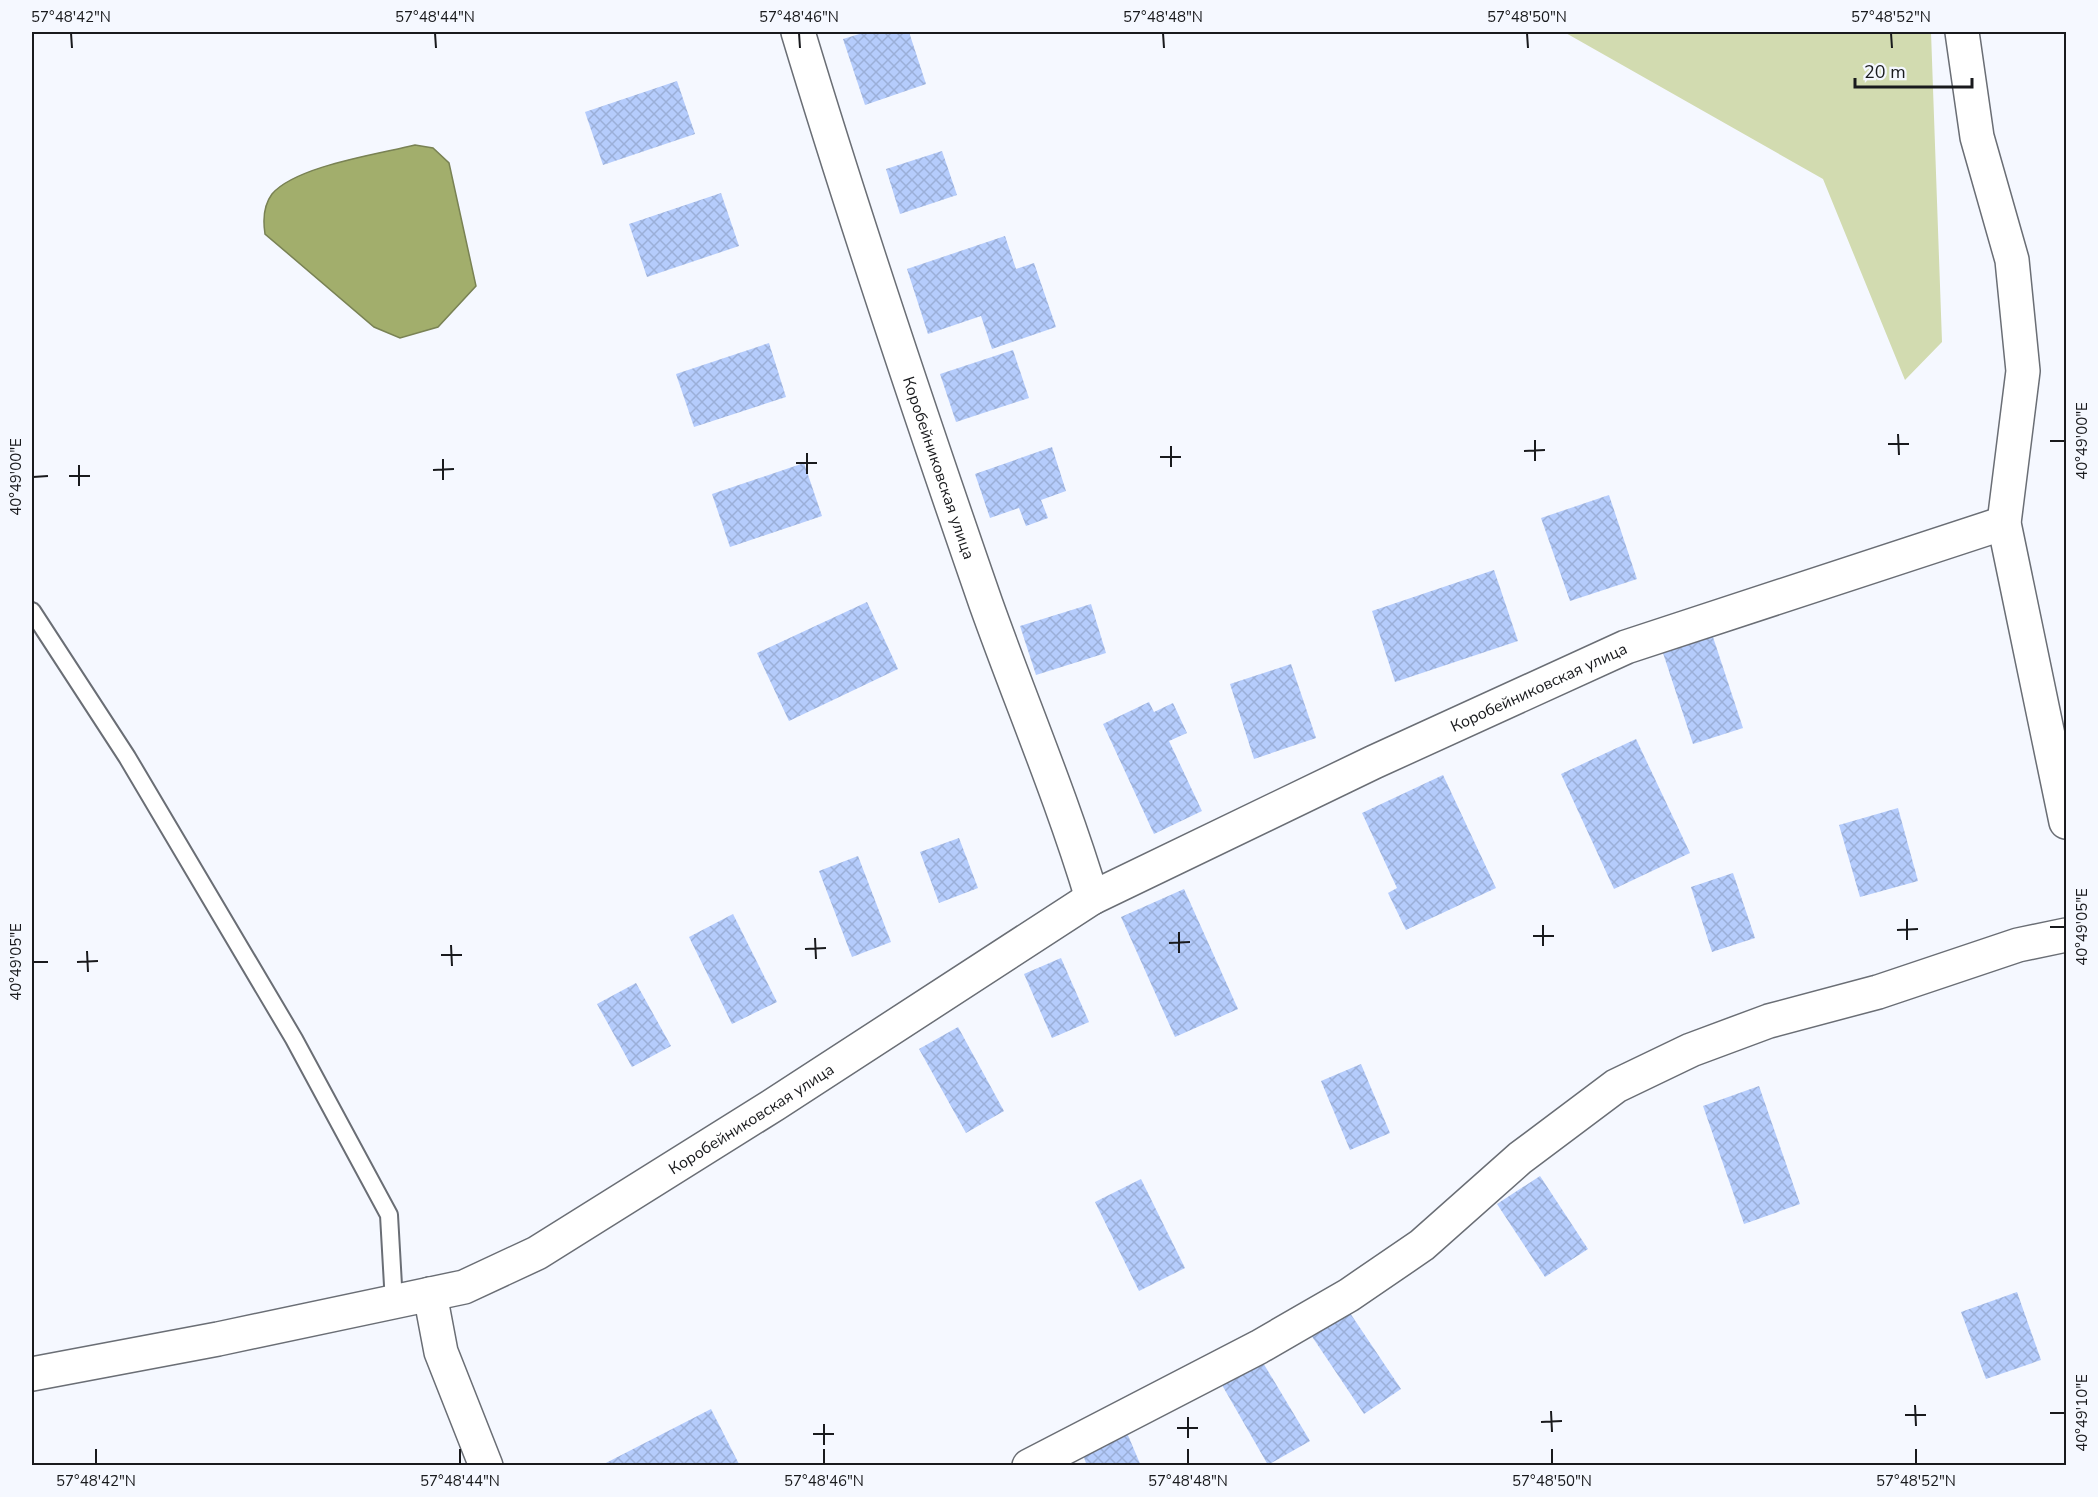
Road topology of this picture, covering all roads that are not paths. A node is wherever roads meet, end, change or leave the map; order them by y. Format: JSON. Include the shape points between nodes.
{"nodes":[{"id":1,"x":798,"y":32,"type":"edge"},
{"id":2,"x":1962,"y":32,"type":"edge"},
{"id":3,"x":2004,"y":523,"type":"junction"},
{"id":4,"x":32,"y":611,"type":"edge"},
{"id":5,"x":2067,"y":822,"type":"edge"},
{"id":6,"x":1092,"y":898,"type":"junction"},
{"id":7,"x":2067,"y":935,"type":"edge"},
{"id":8,"x":430,"y":1294,"type":"junction"},
{"id":9,"x":394,"y":1303,"type":"junction"},
{"id":10,"x":32,"y":1374,"type":"edge"},
{"id":11,"x":486,"y":1466,"type":"edge"},
{"id":12,"x":1029,"y":1466,"type":"edge"}],
"edges":[{"from":1,"to":6,"type":"street","name":"Коробейниковская улица","via":[[858,230]]},
{"from":2,"to":3,"type":"street","via":[[1977,137],[2012,260],[2023,371]]},
{"from":3,"to":5,"type":"street"},
{"from":3,"to":6,"type":"street","name":"Коробейниковская улица","via":[[1626,647],[1374,762]]},
{"from":4,"to":9,"type":"lane","via":[[127,757],[294,1039],[389,1215]]},
{"from":6,"to":8,"type":"street","name":"Коробейниковская улица","via":[[537,1253],[464,1287]]},
{"from":7,"to":12,"type":"street","via":[[2018,945],[1878,992],[1769,1021],[1691,1050],[1616,1086],[1520,1158],[1422,1245],[1349,1295],[1259,1347]]},
{"from":8,"to":9,"type":"street","name":"Коробейниковская улица"},
{"from":8,"to":11,"type":"street","via":[[441,1352]]},
{"from":9,"to":10,"type":"street","name":"Коробейниковская улица"}]}
